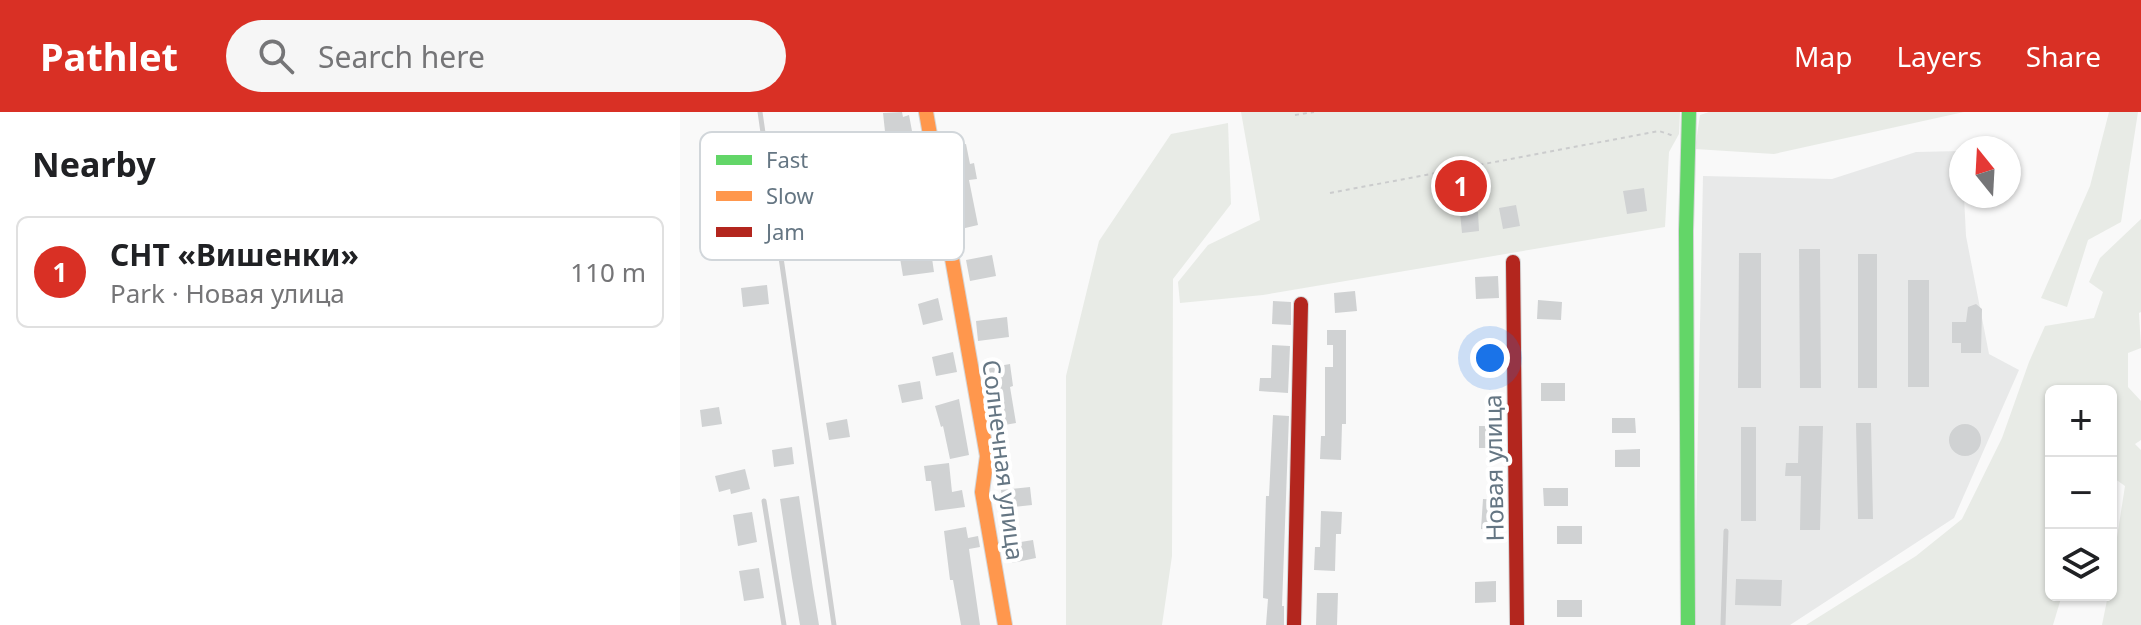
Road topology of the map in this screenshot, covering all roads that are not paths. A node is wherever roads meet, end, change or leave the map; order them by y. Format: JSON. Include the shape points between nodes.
{"nodes":[{"id":1,"x":760,"y":112,"type":"edge"},
{"id":2,"x":926,"y":112,"type":"edge"},
{"id":3,"x":1689,"y":112,"type":"edge"},
{"id":4,"x":763,"y":132,"type":"edge"},
{"id":5,"x":930,"y":132,"type":"edge"},
{"id":6,"x":781,"y":260,"type":"edge"},
{"id":7,"x":952,"y":260,"type":"edge"},
{"id":8,"x":1513,"y":262,"type":"dead end"},
{"id":9,"x":1301,"y":304,"type":"dead end"},
{"id":10,"x":764,"y":501,"type":"dead end"},
{"id":11,"x":1726,"y":531,"type":"dead end"},
{"id":12,"x":784,"y":625,"type":"edge"},
{"id":13,"x":834,"y":625,"type":"edge"},
{"id":14,"x":1005,"y":625,"type":"edge"},
{"id":15,"x":1294,"y":625,"type":"edge"},
{"id":16,"x":1517,"y":625,"type":"edge"},
{"id":17,"x":1688,"y":625,"type":"edge"},
{"id":18,"x":1723,"y":625,"type":"edge"}],
"edges":[{"from":1,"to":4,"type":"lane"},
{"from":2,"to":5,"type":"street","name":"Солнечная улица"},
{"from":3,"to":17,"type":"street"},
{"from":6,"to":13,"type":"lane"},
{"from":7,"to":14,"type":"street","name":"Солнечная улица","via":[[987,456],[982,492]]},
{"from":8,"to":16,"type":"street","name":"Новая улица"},
{"from":9,"to":15,"type":"street"},
{"from":10,"to":12,"type":"lane"},
{"from":11,"to":18,"type":"lane"}]}
